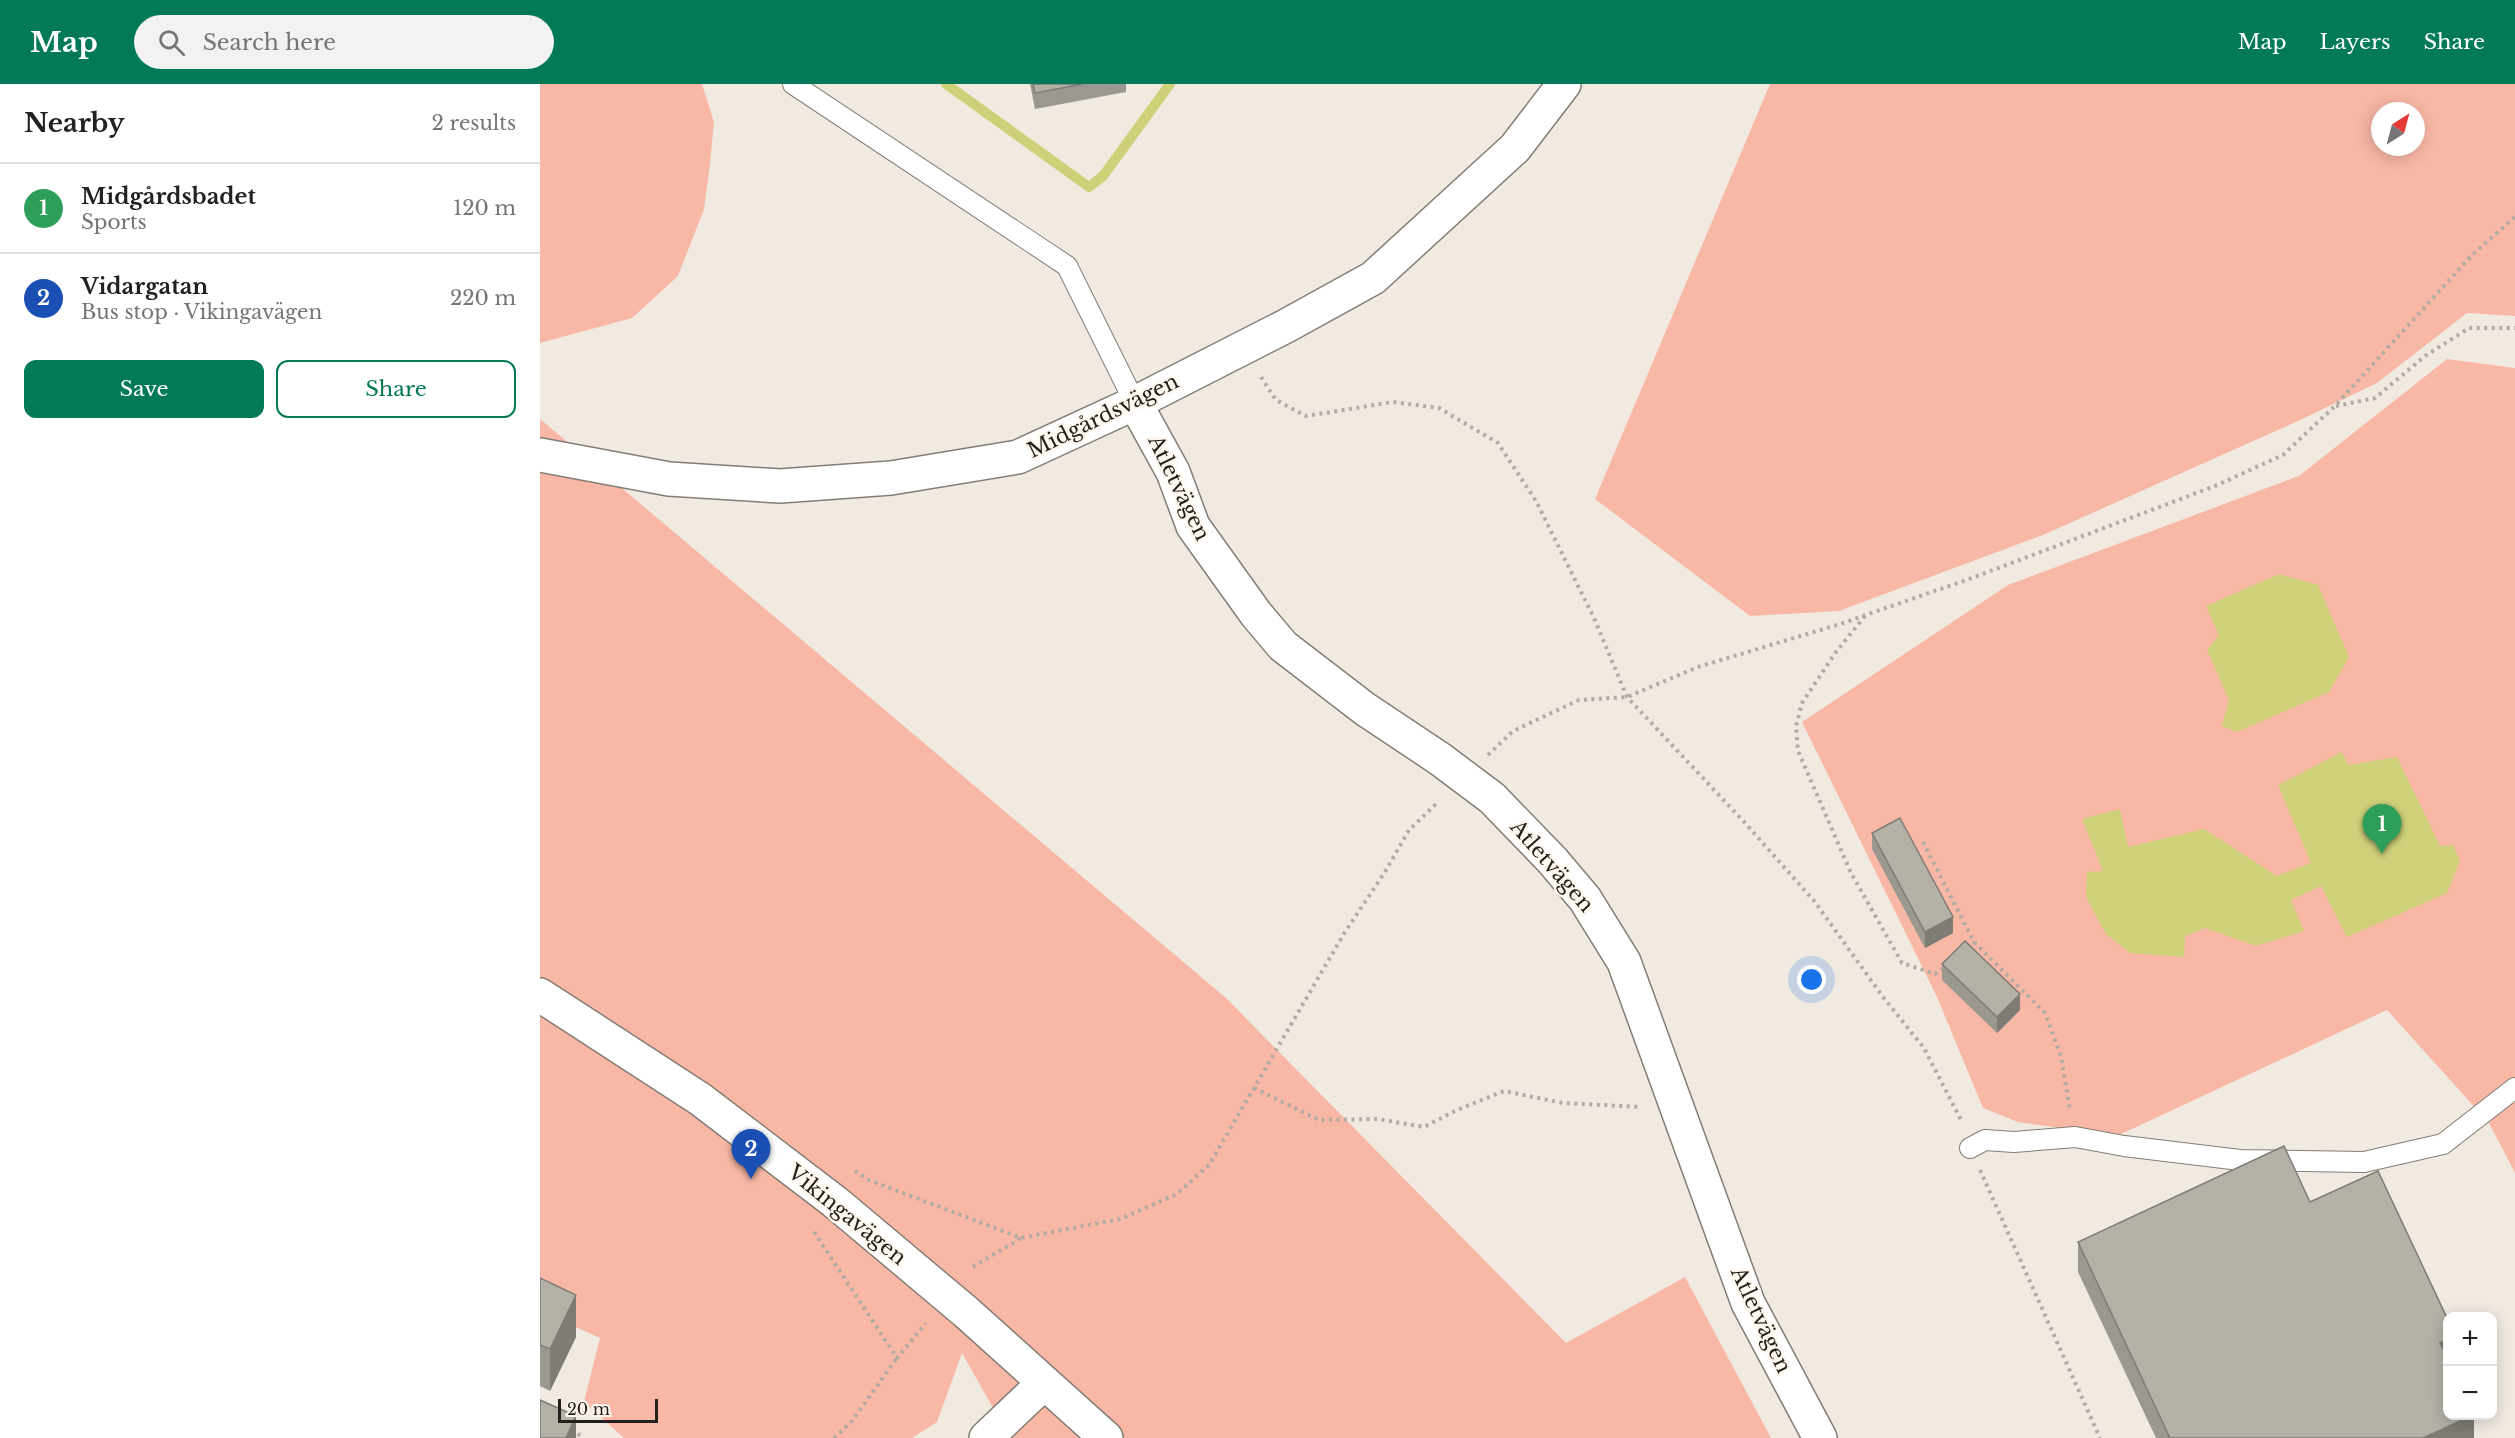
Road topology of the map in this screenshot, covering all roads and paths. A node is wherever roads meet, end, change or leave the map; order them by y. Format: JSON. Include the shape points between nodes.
{"nodes":[{"id":1,"x":793,"y":84,"type":"edge"},
{"id":2,"x":1564,"y":84,"type":"edge"},
{"id":3,"x":2515,"y":217,"type":"edge"},
{"id":4,"x":2515,"y":328,"type":"edge"},
{"id":5,"x":1241,"y":349,"type":"junction"},
{"id":6,"x":1135,"y":402,"type":"junction"},
{"id":7,"x":2336,"y":406,"type":"junction"},
{"id":8,"x":540,"y":455,"type":"edge"},
{"id":9,"x":1865,"y":615,"type":"junction"},
{"id":10,"x":1627,"y":697,"type":"junction"},
{"id":11,"x":1465,"y":777,"type":"junction"},
{"id":12,"x":1923,"y":842,"type":"dead end"},
{"id":13,"x":1974,"y":942,"type":"junction"},
{"id":14,"x":1958,"y":955,"type":"edge"},
{"id":15,"x":1951,"y":962,"type":"edge"},
{"id":16,"x":1943,"y":968,"type":"junction"},
{"id":17,"x":1947,"y":975,"type":"edge"},
{"id":18,"x":540,"y":995,"type":"edge"},
{"id":19,"x":1254,"y":1088,"type":"junction"},
{"id":20,"x":2515,"y":1088,"type":"edge"},
{"id":21,"x":1675,"y":1103,"type":"junction"},
{"id":22,"x":2074,"y":1137,"type":"junction"},
{"id":23,"x":1971,"y":1148,"type":"junction"},
{"id":24,"x":846,"y":1167,"type":"dead end"},
{"id":25,"x":807,"y":1225,"type":"dead end"},
{"id":26,"x":1021,"y":1238,"type":"junction"},
{"id":27,"x":973,"y":1268,"type":"dead end"},
{"id":28,"x":926,"y":1322,"type":"dead end"},
{"id":29,"x":897,"y":1358,"type":"junction"},
{"id":30,"x":1044,"y":1383,"type":"junction"},
{"id":31,"x":572,"y":1429,"type":"edge"},
{"id":32,"x":583,"y":1438,"type":"edge"},
{"id":33,"x":834,"y":1438,"type":"edge"},
{"id":34,"x":986,"y":1438,"type":"edge"},
{"id":35,"x":1106,"y":1438,"type":"edge"},
{"id":36,"x":1820,"y":1438,"type":"edge"},
{"id":37,"x":2100,"y":1438,"type":"edge"}],
"edges":[{"from":1,"to":6,"type":"lane","via":[[1067,266]]},
{"from":2,"to":5,"type":"street","name":"Midgårdsvägen","via":[[1515,148],[1373,278]]},
{"from":3,"to":7,"type":"path","via":[[2472,255]]},
{"from":4,"to":7,"type":"path","via":[[2469,328],[2425,356],[2375,398]]},
{"from":5,"to":6,"type":"street","name":"Midgårdsvägen"},
{"from":5,"to":10,"type":"path","via":[[1276,400],[1306,416],[1393,402],[1439,408],[1498,443],[1536,501],[1594,618]]},
{"from":6,"to":8,"type":"street","name":"Midgårdsvägen","via":[[1018,457],[891,478],[780,486],[680,480]]},
{"from":6,"to":11,"type":"street","name":"Atletvägen","via":[[1173,472],[1193,526],[1283,646],[1365,709]]},
{"from":7,"to":9,"type":"path","via":[[2283,455],[2215,486]]},
{"from":9,"to":10,"type":"path","via":[[1698,667]]},
{"from":9,"to":16,"type":"path","via":[[1802,703],[1796,726],[1798,751],[1851,873],[1902,963],[1935,974]]},
{"from":10,"to":11,"type":"path","via":[[1579,700],[1514,731]]},
{"from":10,"to":23,"type":"path","via":[[1815,902],[1924,1048],[1966,1130]]},
{"from":11,"to":19,"type":"path","via":[[1409,830]]},
{"from":11,"to":21,"type":"street","name":"Atletvägen","via":[[1506,812],[1585,899],[1624,962]]},
{"from":12,"to":13,"type":"path"},
{"from":13,"to":14,"type":"path"},
{"from":13,"to":22,"type":"path","via":[[2045,1012],[2061,1056]]},
{"from":15,"to":16,"type":"path"},
{"from":16,"to":17,"type":"path"},
{"from":18,"to":30,"type":"street","name":"Vikingavägen","via":[[700,1100],[836,1202]]},
{"from":19,"to":21,"type":"path","via":[[1319,1120],[1378,1119],[1424,1127],[1503,1091],[1563,1103],[1655,1107]]},
{"from":19,"to":26,"type":"path","via":[[1209,1165],[1177,1194],[1120,1219]]},
{"from":20,"to":22,"type":"lane","via":[[2443,1144],[2364,1162],[2240,1160]]},
{"from":21,"to":36,"type":"street","name":"Atletvägen","via":[[1748,1303]]},
{"from":22,"to":23,"type":"lane","via":[[1985,1140]]},
{"from":23,"to":37,"type":"path"},
{"from":24,"to":26,"type":"path","via":[[869,1180]]},
{"from":25,"to":29,"type":"path"},
{"from":26,"to":27,"type":"path"},
{"from":28,"to":29,"type":"path"},
{"from":29,"to":33,"type":"path","via":[[852,1421]]},
{"from":30,"to":34,"type":"street"},
{"from":30,"to":35,"type":"street","name":"Vikingavägen"},
{"from":31,"to":32,"type":"path"}]}
